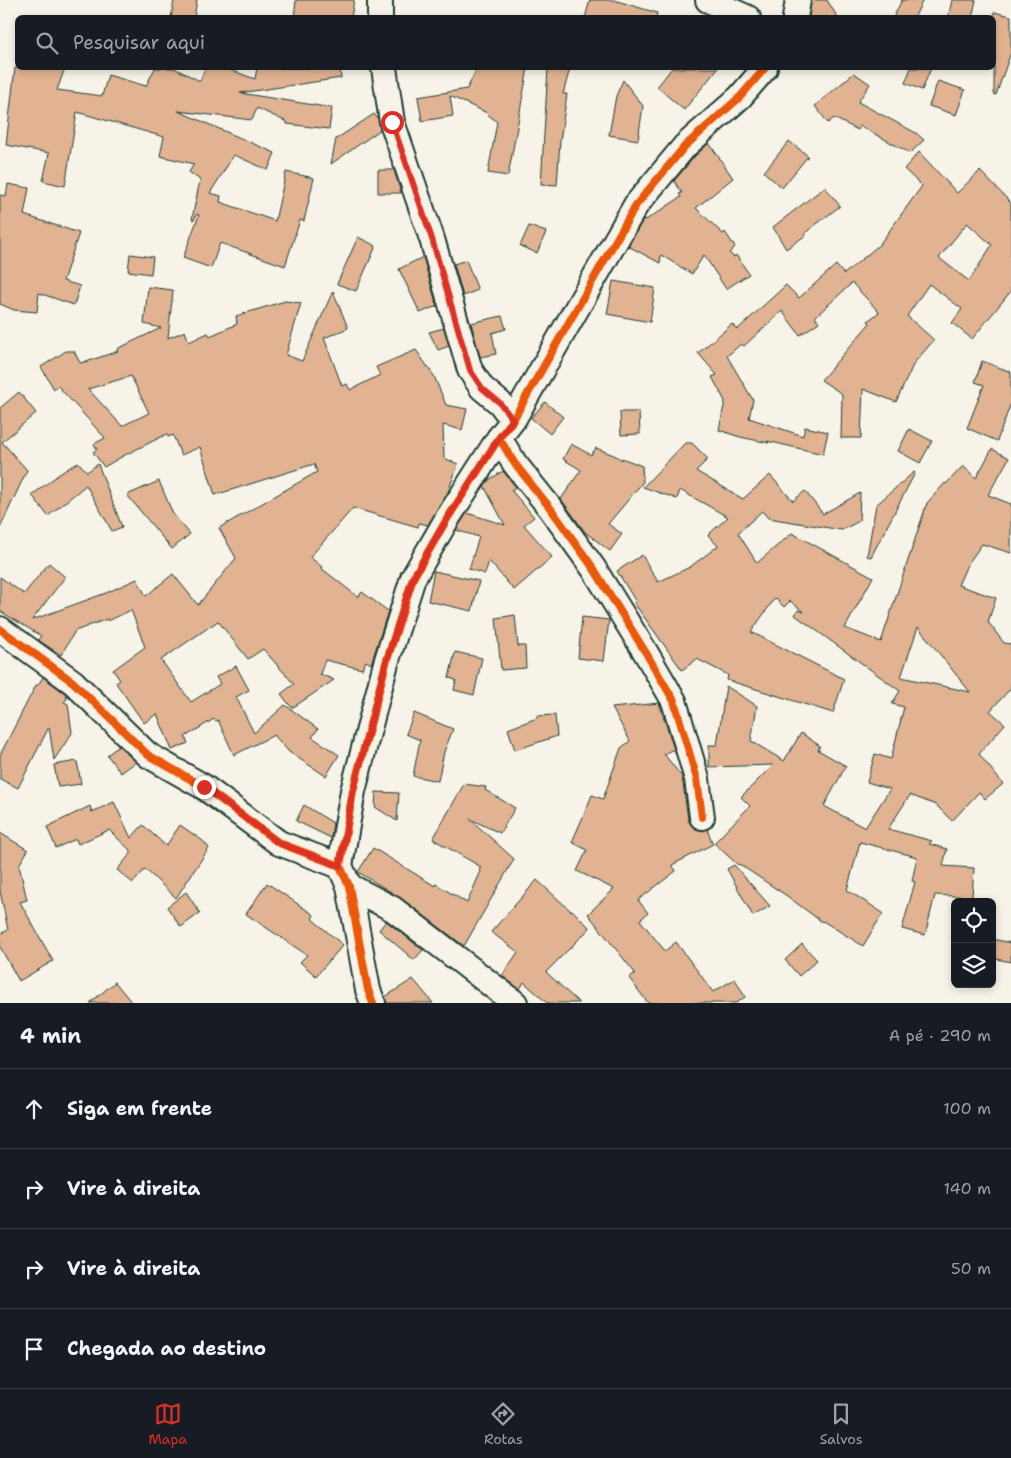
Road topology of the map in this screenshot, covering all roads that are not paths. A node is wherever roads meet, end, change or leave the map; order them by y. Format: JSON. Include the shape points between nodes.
{"nodes":[{"id":1,"x":380,"y":0,"type":"edge"},
{"id":2,"x":708,"y":0,"type":"edge"},
{"id":3,"x":798,"y":0,"type":"edge"},
{"id":4,"x":380,"y":15,"type":"edge"},
{"id":5,"x":741,"y":15,"type":"edge"},
{"id":6,"x":796,"y":15,"type":"edge"},
{"id":7,"x":384,"y":70,"type":"edge"},
{"id":8,"x":763,"y":70,"type":"edge"},
{"id":9,"x":506,"y":429,"type":"junction"},
{"id":10,"x":0,"y":629,"type":"edge"},
{"id":11,"x":702,"y":817,"type":"dead end"},
{"id":12,"x":344,"y":876,"type":"junction"},
{"id":13,"x":366,"y":999,"type":"edge"},
{"id":14,"x":515,"y":1003,"type":"edge"}],
"edges":[{"from":1,"to":4,"type":"street"},
{"from":2,"to":5,"type":"street"},
{"from":3,"to":6,"type":"street"},
{"from":7,"to":9,"type":"street","via":[[392,122],[432,239],[470,370],[482,388],[500,403]]},
{"from":8,"to":9,"type":"street","via":[[740,97],[685,146],[636,205]]},
{"from":9,"to":11,"type":"street","via":[[514,464],[594,569],[674,701],[697,779]]},
{"from":9,"to":12,"type":"street","via":[[413,578],[386,663],[353,791]]},
{"from":10,"to":12,"type":"street","via":[[73,682],[148,755],[204,787],[279,843]]},
{"from":12,"to":13,"type":"street"},
{"from":12,"to":14,"type":"street","via":[[393,909]]}]}
